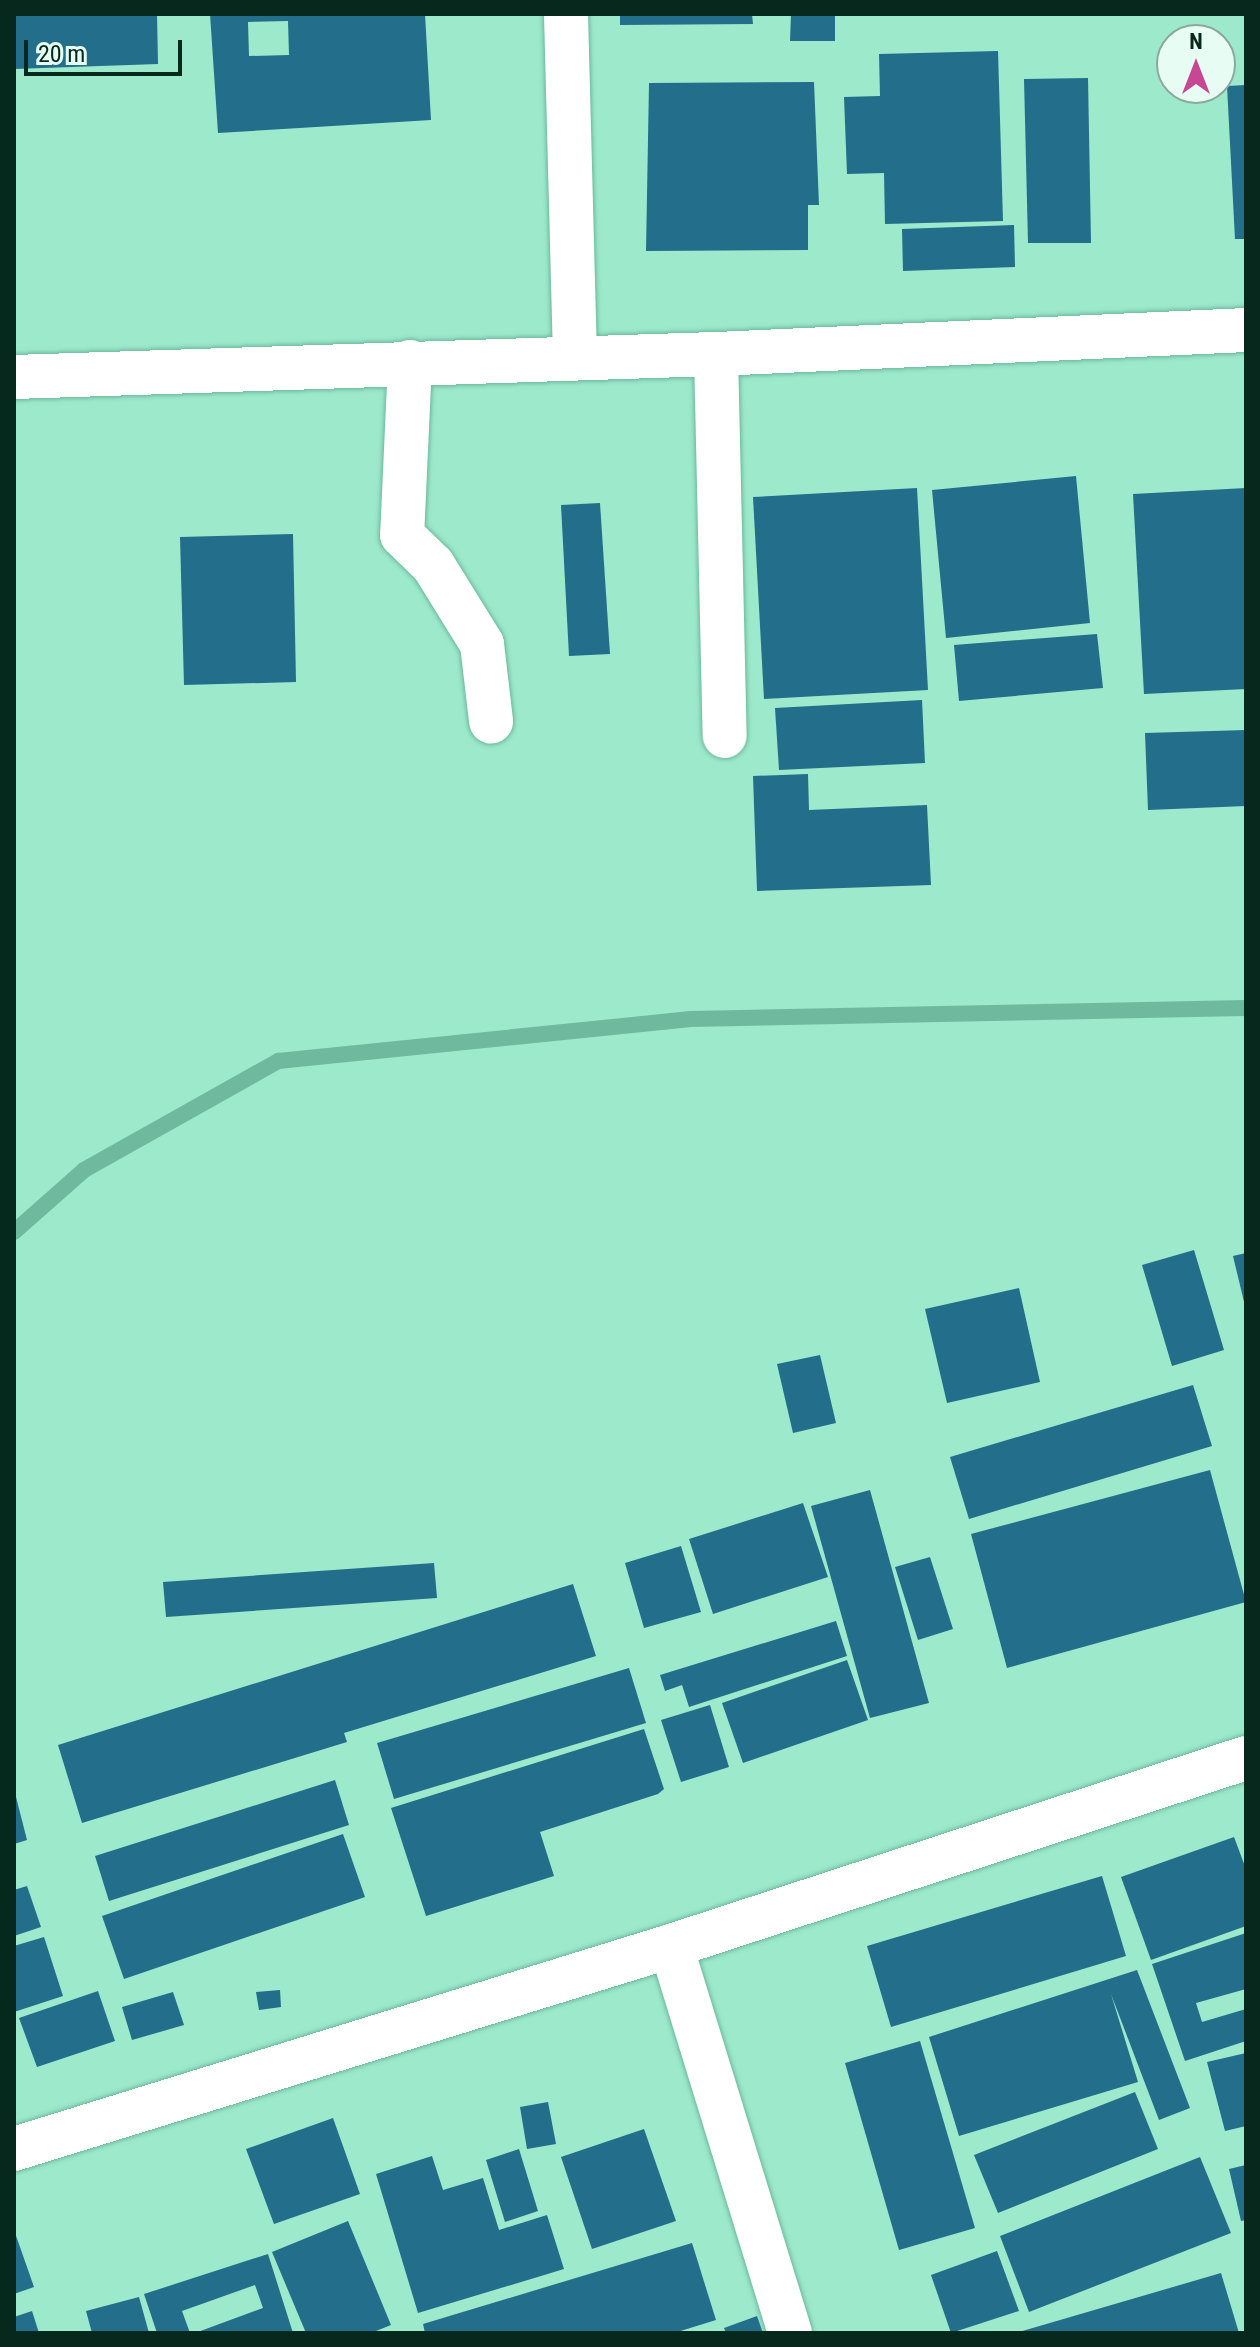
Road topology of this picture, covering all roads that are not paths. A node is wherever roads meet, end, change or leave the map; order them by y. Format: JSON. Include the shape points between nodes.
{"nodes":[{"id":1,"x":566,"y":14,"type":"edge"},
{"id":2,"x":1246,"y":330,"type":"edge"},
{"id":3,"x":716,"y":354,"type":"junction"},
{"id":4,"x":575,"y":356,"type":"junction"},
{"id":5,"x":410,"y":362,"type":"junction"},
{"id":6,"x":14,"y":377,"type":"edge"},
{"id":7,"x":491,"y":721,"type":"dead end"},
{"id":8,"x":725,"y":736,"type":"dead end"},
{"id":9,"x":1246,"y":1758,"type":"edge"},
{"id":10,"x":671,"y":1946,"type":"junction"},
{"id":11,"x":14,"y":2149,"type":"edge"},
{"id":12,"x":790,"y":2333,"type":"edge"}],
"edges":[{"from":1,"to":4,"type":"street"},
{"from":2,"to":3,"type":"street"},
{"from":3,"to":4,"type":"street"},
{"from":3,"to":8,"type":"street"},
{"from":4,"to":5,"type":"street"},
{"from":5,"to":6,"type":"street"},
{"from":5,"to":7,"type":"street","via":[[402,535],[433,565],[482,644]]},
{"from":9,"to":10,"type":"street"},
{"from":10,"to":11,"type":"street"},
{"from":10,"to":12,"type":"street"}]}
